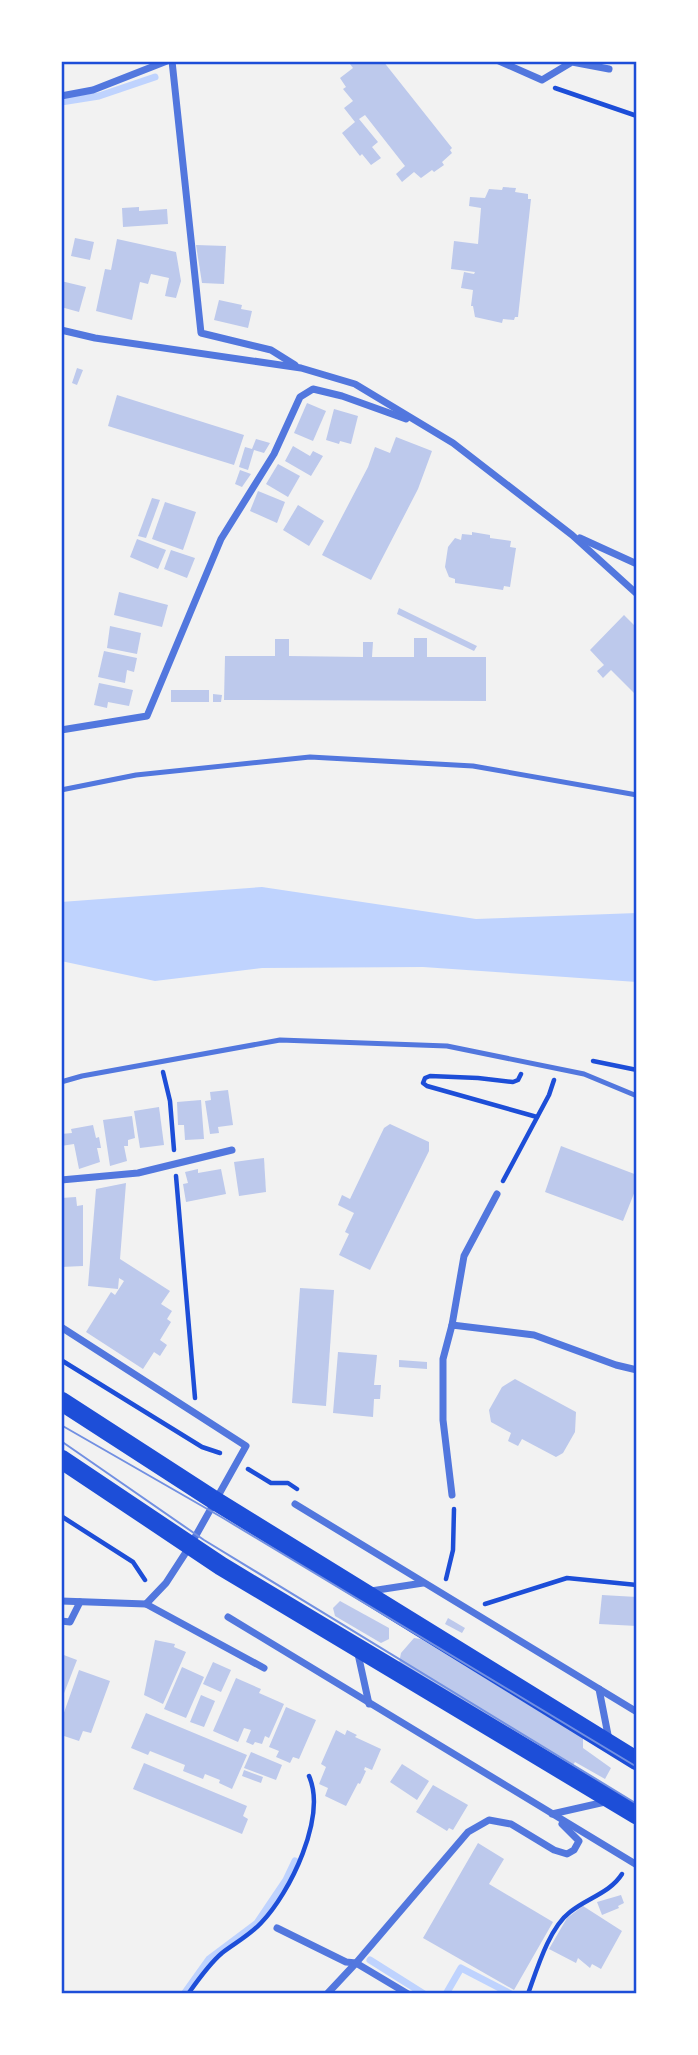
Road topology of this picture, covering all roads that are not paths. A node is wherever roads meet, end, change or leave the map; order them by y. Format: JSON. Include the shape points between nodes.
{"nodes":[{"id":1,"x":170,"y":61,"type":"edge"},
{"id":2,"x":499,"y":61,"type":"edge"},
{"id":3,"x":609,"y":69,"type":"dead end"},
{"id":4,"x":61,"y":96,"type":"edge"},
{"id":5,"x":61,"y":330,"type":"edge"},
{"id":6,"x":302,"y":368,"type":"junction"},
{"id":7,"x":417,"y":423,"type":"junction"},
{"id":8,"x":572,"y":535,"type":"junction"},
{"id":9,"x":637,"y":564,"type":"edge"},
{"id":10,"x":637,"y":594,"type":"edge"},
{"id":11,"x":61,"y":730,"type":"edge"},
{"id":12,"x":61,"y":790,"type":"edge"},
{"id":13,"x":637,"y":795,"type":"edge"},
{"id":14,"x":61,"y":1082,"type":"edge"},
{"id":15,"x":637,"y":1096,"type":"edge"},
{"id":16,"x":232,"y":1150,"type":"dead end"},
{"id":17,"x":61,"y":1180,"type":"edge"},
{"id":18,"x":496,"y":1194,"type":"road end"},
{"id":19,"x":452,"y":1325,"type":"junction"},
{"id":20,"x":61,"y":1327,"type":"edge"},
{"id":21,"x":637,"y":1370,"type":"edge"},
{"id":22,"x":61,"y":1401,"type":"edge"},
{"id":23,"x":61,"y":1459,"type":"edge"},
{"id":24,"x":452,"y":1495,"type":"road end"},
{"id":25,"x":214,"y":1500,"type":"junction"},
{"id":26,"x":295,"y":1504,"type":"dead end"},
{"id":27,"x":190,"y":1546,"type":"junction"},
{"id":28,"x":423,"y":1583,"type":"junction"},
{"id":29,"x":363,"y":1592,"type":"junction"},
{"id":30,"x":61,"y":1601,"type":"edge"},
{"id":31,"x":80,"y":1602,"type":"junction"},
{"id":32,"x":146,"y":1604,"type":"junction"},
{"id":33,"x":228,"y":1617,"type":"dead end"},
{"id":34,"x":61,"y":1621,"type":"edge"},
{"id":35,"x":357,"y":1650,"type":"junction"},
{"id":36,"x":264,"y":1668,"type":"dead end"},
{"id":37,"x":599,"y":1689,"type":"junction"},
{"id":38,"x":369,"y":1704,"type":"junction"},
{"id":39,"x":637,"y":1712,"type":"edge"},
{"id":40,"x":610,"y":1745,"type":"junction"},
{"id":41,"x":637,"y":1761,"type":"edge"},
{"id":42,"x":612,"y":1800,"type":"junction"},
{"id":43,"x":551,"y":1814,"type":"junction"},
{"id":44,"x":637,"y":1815,"type":"edge"},
{"id":45,"x":637,"y":1865,"type":"edge"},
{"id":46,"x":278,"y":1928,"type":"dead end"},
{"id":47,"x":356,"y":1963,"type":"junction"},
{"id":48,"x":327,"y":1994,"type":"edge"},
{"id":49,"x":408,"y":1994,"type":"edge"}],
"edges":[{"from":1,"to":4,"type":"street","via":[[93,90]]},
{"from":1,"to":6,"type":"street","via":[[201,333],[271,350]]},
{"from":2,"to":3,"type":"street","via":[[542,80],[572,62]]},
{"from":5,"to":6,"type":"street"},
{"from":6,"to":7,"type":"street","via":[[355,384]]},
{"from":7,"to":8,"type":"street","via":[[453,443]]},
{"from":7,"to":11,"type":"street","via":[[313,389],[300,397],[274,454],[221,539],[147,716]]},
{"from":8,"to":9,"type":"street"},
{"from":8,"to":10,"type":"street"},
{"from":12,"to":13,"type":"lane","via":[[136,775],[310,757],[473,766]]},
{"from":14,"to":15,"type":"lane","via":[[280,1040],[447,1046],[584,1074]]},
{"from":16,"to":17,"type":"street","via":[[138,1173]]},
{"from":18,"to":19,"type":"street","via":[[464,1256]]},
{"from":19,"to":21,"type":"street","via":[[534,1335]]},
{"from":19,"to":24,"type":"street","via":[[443,1359],[443,1420]]},
{"from":20,"to":25,"type":"street","via":[[246,1446]]},
{"from":22,"to":25,"type":"highway"},
{"from":23,"to":27,"type":"highway"},
{"from":25,"to":27,"type":"street"},
{"from":25,"to":29,"type":"highway"},
{"from":26,"to":28,"type":"street"},
{"from":27,"to":32,"type":"street"},
{"from":27,"to":35,"type":"highway"},
{"from":28,"to":29,"type":"street"},
{"from":28,"to":37,"type":"street"},
{"from":29,"to":40,"type":"highway"},
{"from":30,"to":31,"type":"street"},
{"from":31,"to":32,"type":"street"},
{"from":31,"to":34,"type":"street","via":[[70,1622]]},
{"from":32,"to":36,"type":"street"},
{"from":33,"to":38,"type":"street"},
{"from":35,"to":38,"type":"street"},
{"from":35,"to":42,"type":"highway"},
{"from":37,"to":39,"type":"street"},
{"from":37,"to":40,"type":"street"},
{"from":38,"to":43,"type":"street"},
{"from":40,"to":41,"type":"highway"},
{"from":42,"to":43,"type":"street"},
{"from":42,"to":44,"type":"highway"},
{"from":43,"to":45,"type":"street"},
{"from":43,"to":47,"type":"street","via":[[579,1841],[574,1850],[567,1854],[554,1850],[511,1824],[489,1820],[468,1832]]},
{"from":46,"to":47,"type":"street"},
{"from":47,"to":48,"type":"street"},
{"from":47,"to":49,"type":"street"}]}
